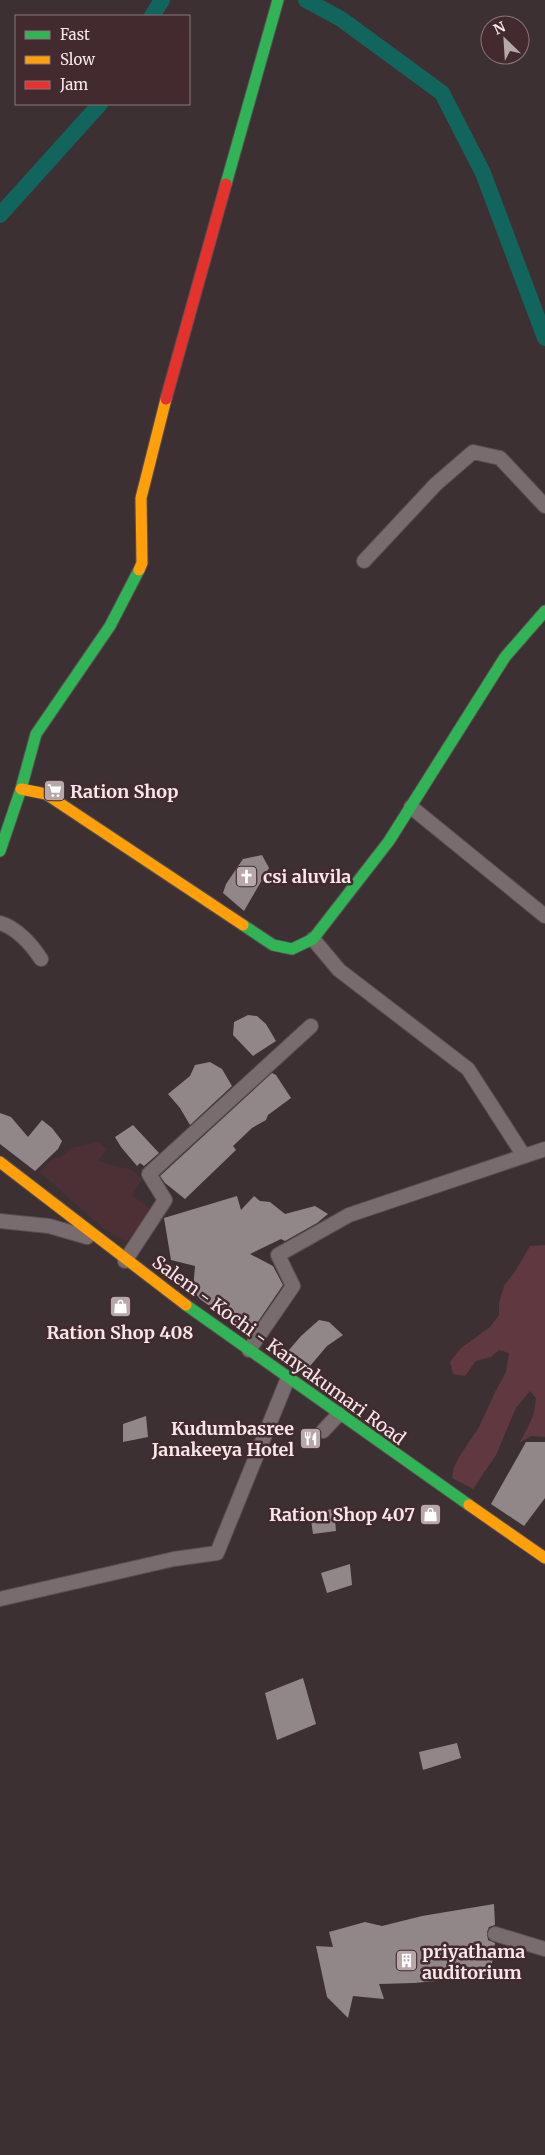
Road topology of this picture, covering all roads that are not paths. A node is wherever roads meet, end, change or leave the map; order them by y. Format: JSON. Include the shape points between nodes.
{"nodes":[{"id":1,"x":278,"y":0,"type":"edge"},
{"id":2,"x":545,"y":506,"type":"edge"},
{"id":3,"x":364,"y":561,"type":"dead end"},
{"id":4,"x":545,"y":611,"type":"edge"},
{"id":5,"x":21,"y":789,"type":"junction"},
{"id":6,"x":411,"y":807,"type":"junction"},
{"id":7,"x":0,"y":851,"type":"edge"},
{"id":8,"x":545,"y":916,"type":"edge"},
{"id":9,"x":0,"y":923,"type":"edge"},
{"id":10,"x":313,"y":940,"type":"junction"},
{"id":11,"x":41,"y":959,"type":"dead end"},
{"id":12,"x":311,"y":1026,"type":"dead end"},
{"id":13,"x":545,"y":1149,"type":"edge"},
{"id":14,"x":524,"y":1156,"type":"junction"},
{"id":15,"x":0,"y":1162,"type":"edge"},
{"id":16,"x":0,"y":1221,"type":"edge"},
{"id":17,"x":97,"y":1240,"type":"junction"},
{"id":18,"x":126,"y":1261,"type":"junction"},
{"id":19,"x":249,"y":1350,"type":"junction"},
{"id":20,"x":288,"y":1378,"type":"junction"},
{"id":21,"x":339,"y":1414,"type":"junction"},
{"id":22,"x":323,"y":1432,"type":"dead end"},
{"id":23,"x":545,"y":1558,"type":"edge"},
{"id":24,"x":0,"y":1599,"type":"edge"},
{"id":25,"x":495,"y":1934,"type":"dead end"},
{"id":26,"x":545,"y":1949,"type":"edge"}],
"edges":[{"from":1,"to":5,"type":"street","via":[[141,498],[142,563],[110,626],[36,734]]},
{"from":2,"to":3,"type":"street","via":[[500,458],[473,452],[436,484]]},
{"from":4,"to":6,"type":"street","via":[[505,657]]},
{"from":5,"to":7,"type":"street"},
{"from":5,"to":10,"type":"street","via":[[46,794],[273,945],[292,949]]},
{"from":6,"to":8,"type":"street"},
{"from":6,"to":10,"type":"street","via":[[390,841]]},
{"from":9,"to":11,"type":"street","via":[[33,946]]},
{"from":10,"to":14,"type":"street","via":[[339,970],[468,1069]]},
{"from":12,"to":18,"type":"street","via":[[149,1174],[165,1200]]},
{"from":13,"to":14,"type":"street"},
{"from":14,"to":19,"type":"street","via":[[349,1215],[278,1255],[293,1286]]},
{"from":15,"to":17,"type":"street","name":"Salem - Kochi - Kanyakumari Road"},
{"from":16,"to":17,"type":"street","via":[[49,1226]]},
{"from":17,"to":18,"type":"street","name":"Salem - Kochi - Kanyakumari Road"},
{"from":18,"to":19,"type":"street","name":"Salem - Kochi - Kanyakumari Road"},
{"from":19,"to":20,"type":"street","name":"Salem - Kochi - Kanyakumari Road"},
{"from":20,"to":21,"type":"street","name":"Salem - Kochi - Kanyakumari Road"},
{"from":20,"to":24,"type":"street","via":[[217,1553],[174,1559]]},
{"from":21,"to":22,"type":"street"},
{"from":21,"to":23,"type":"street","name":"Salem - Kochi - Kanyakumari Road"},
{"from":25,"to":26,"type":"street"}]}
